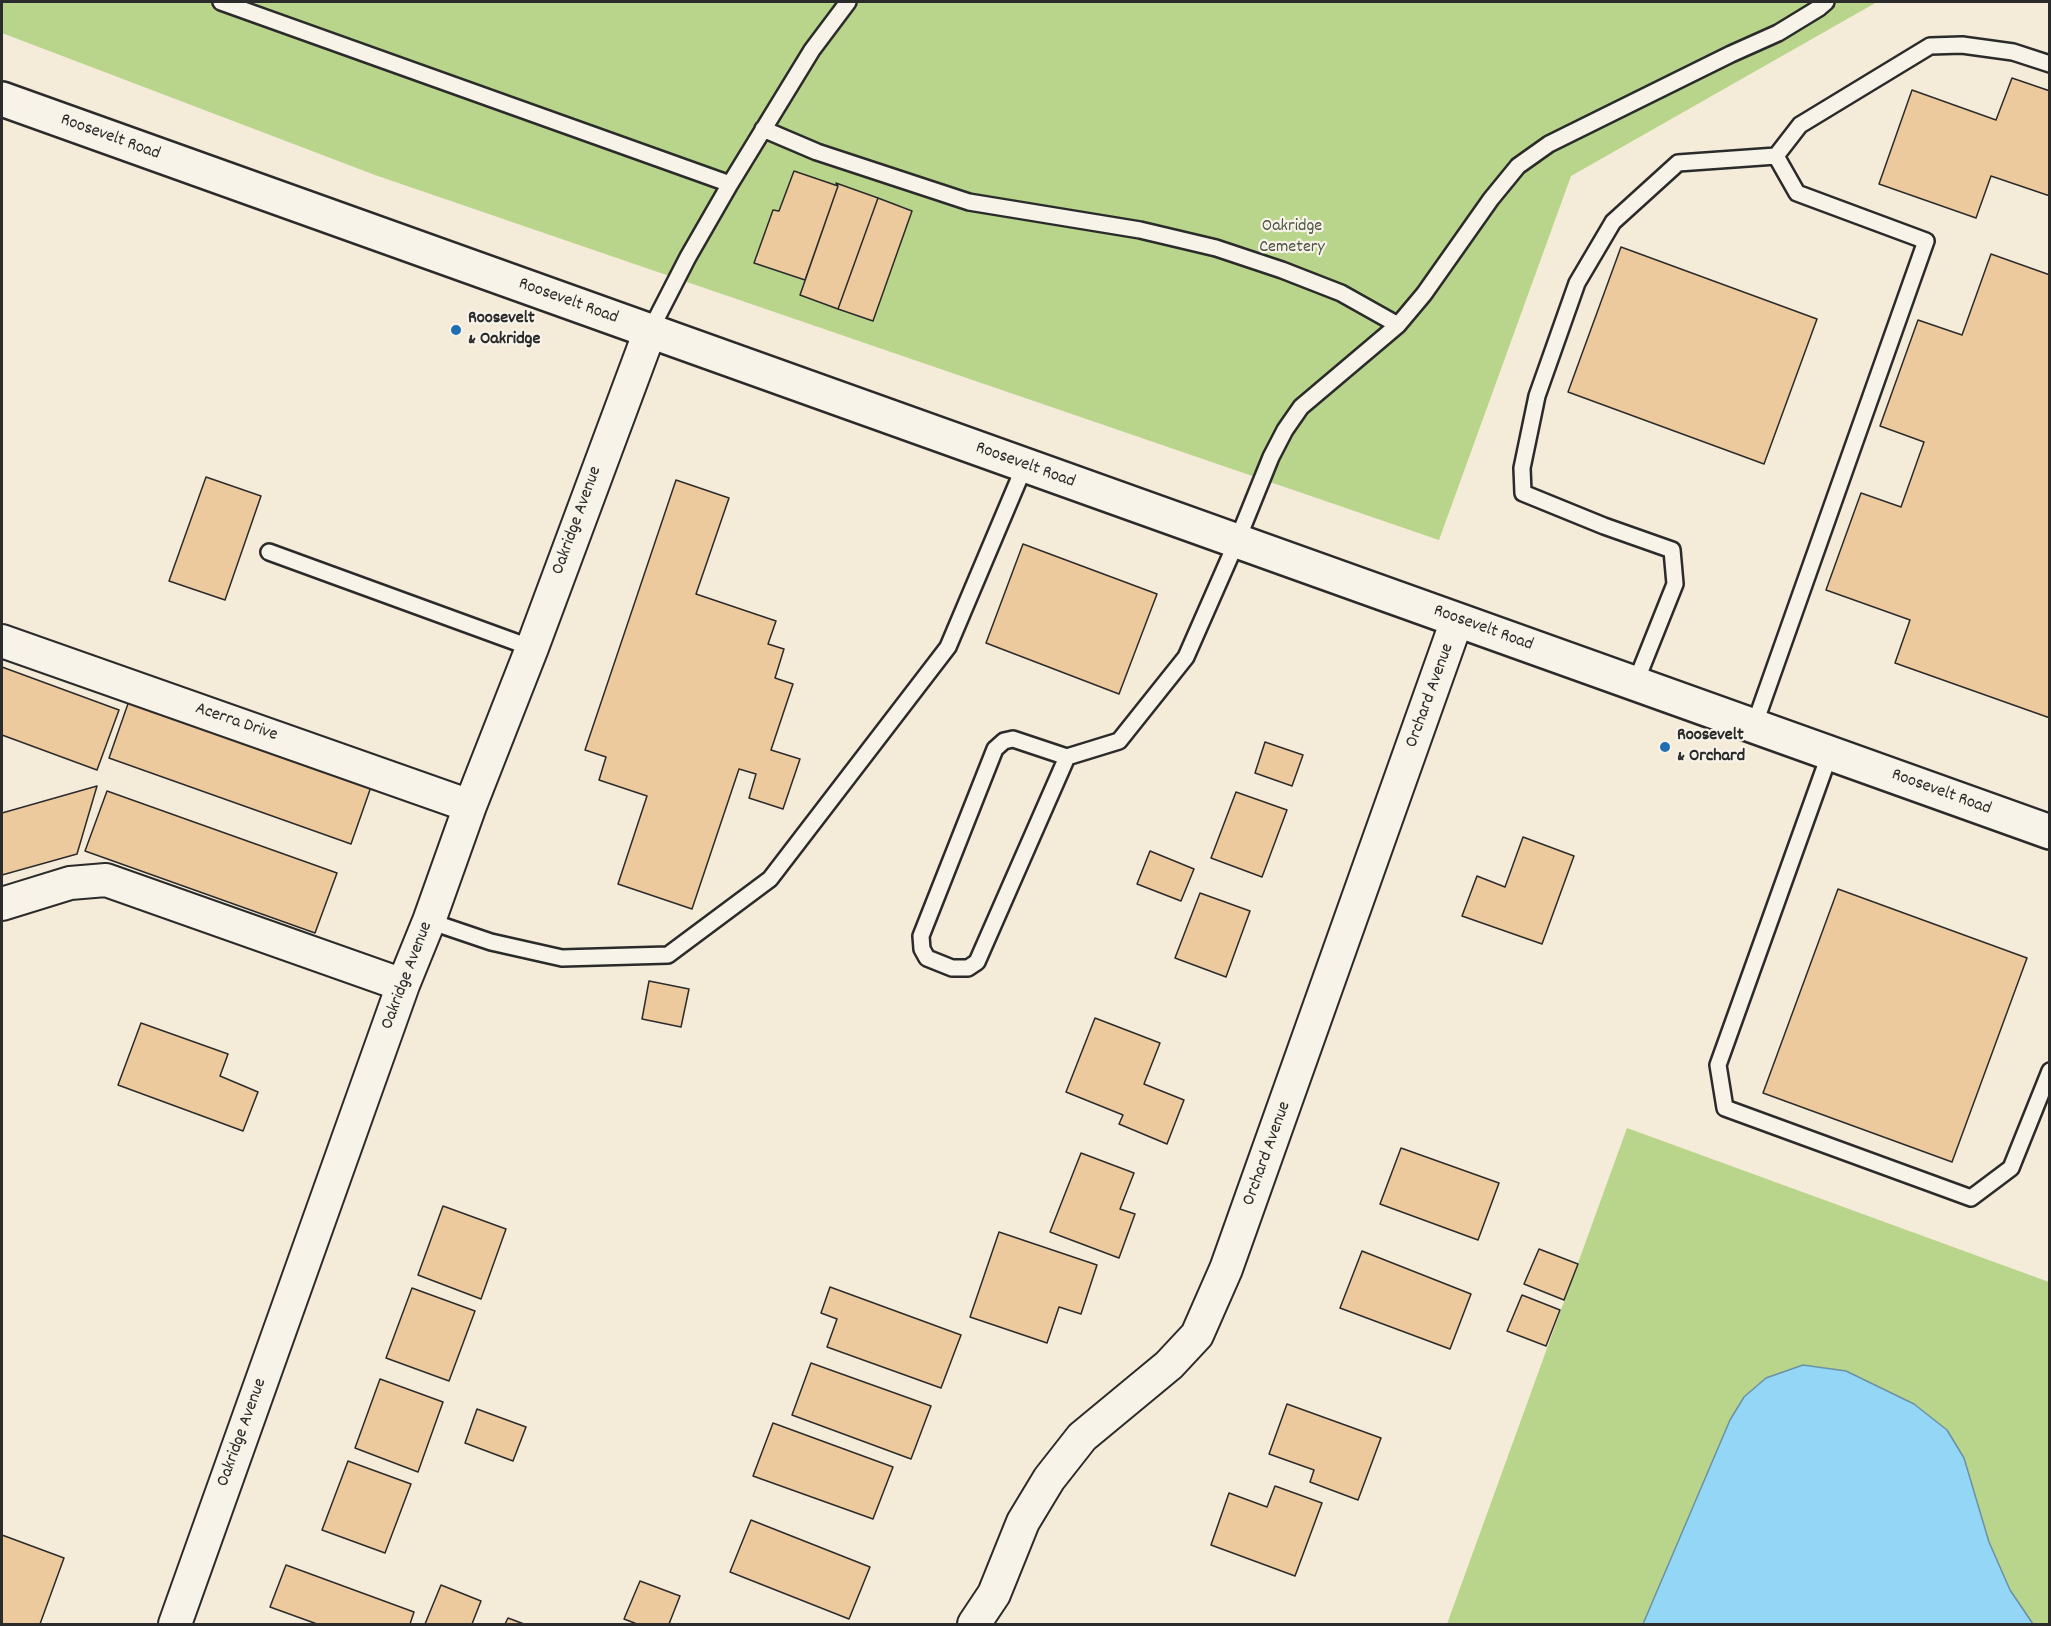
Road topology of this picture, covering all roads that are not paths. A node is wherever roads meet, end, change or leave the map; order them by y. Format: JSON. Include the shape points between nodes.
{"nodes":[{"id":1,"x":221,"y":2,"type":"edge"},
{"id":2,"x":848,"y":2,"type":"edge"},
{"id":3,"x":1826,"y":2,"type":"edge"},
{"id":4,"x":2049,"y":64,"type":"edge"},
{"id":5,"x":2,"y":99,"type":"edge"},
{"id":6,"x":763,"y":129,"type":"junction"},
{"id":7,"x":1776,"y":156,"type":"junction"},
{"id":8,"x":730,"y":184,"type":"junction"},
{"id":9,"x":1398,"y":325,"type":"junction"},
{"id":10,"x":650,"y":331,"type":"junction"},
{"id":11,"x":1025,"y":465,"type":"junction"},
{"id":12,"x":1237,"y":541,"type":"junction"},
{"id":13,"x":269,"y":552,"type":"dead end"},
{"id":14,"x":1457,"y":620,"type":"junction"},
{"id":15,"x":2,"y":641,"type":"edge"},
{"id":16,"x":532,"y":648,"type":"junction"},
{"id":17,"x":1635,"y":684,"type":"junction"},
{"id":18,"x":1755,"y":726,"type":"junction"},
{"id":19,"x":1830,"y":753,"type":"junction"},
{"id":20,"x":1067,"y":757,"type":"junction"},
{"id":21,"x":470,"y":806,"type":"junction"},
{"id":22,"x":2049,"y":832,"type":"edge"},
{"id":23,"x":2,"y":904,"type":"edge"},
{"id":24,"x":429,"y":921,"type":"junction"},
{"id":25,"x":402,"y":985,"type":"junction"},
{"id":26,"x":2049,"y":1071,"type":"edge"},
{"id":27,"x":176,"y":1624,"type":"edge"},
{"id":28,"x":974,"y":1624,"type":"edge"}],
"edges":[{"from":1,"to":8,"type":"lane"},
{"from":2,"to":6,"type":"lane","via":[[812,50]]},
{"from":3,"to":9,"type":"lane","via":[[1778,33],[1549,144],[1518,166]]},
{"from":4,"to":7,"type":"lane","via":[[2013,51],[1930,46],[1800,124]]},
{"from":5,"to":10,"type":"main road","name":"Roosevelt Road"},
{"from":6,"to":8,"type":"lane"},
{"from":6,"to":9,"type":"lane","via":[[817,152],[969,202],[1140,230],[1216,248],[1341,293]]},
{"from":7,"to":17,"type":"lane","via":[[1678,163],[1612,222],[1577,283],[1537,396],[1522,468],[1523,493],[1672,550],[1675,584]]},
{"from":7,"to":18,"type":"lane","via":[[1797,193],[1926,241]]},
{"from":8,"to":10,"type":"lane"},
{"from":9,"to":12,"type":"lane","via":[[1301,407],[1271,457]]},
{"from":10,"to":11,"type":"main road","name":"Roosevelt Road"},
{"from":10,"to":16,"type":"street","name":"Oakridge Avenue"},
{"from":11,"to":12,"type":"main road","name":"Roosevelt Road"},
{"from":11,"to":24,"type":"lane","via":[[948,647],[770,879],[668,955],[562,958],[491,942]]},
{"from":12,"to":14,"type":"main road","name":"Roosevelt Road"},
{"from":12,"to":20,"type":"lane","via":[[1186,657],[1127,732],[1119,741]]},
{"from":13,"to":16,"type":"lane"},
{"from":14,"to":17,"type":"main road","name":"Roosevelt Road"},
{"from":14,"to":28,"type":"street","name":"Orchard Avenue","via":[[1226,1269],[1197,1335],[1169,1365],[1082,1437],[1049,1479],[1023,1522],[994,1594]]},
{"from":15,"to":21,"type":"street","name":"Acerra Drive"},
{"from":16,"to":21,"type":"street","name":"Oakridge Avenue"},
{"from":17,"to":18,"type":"main road","name":"Roosevelt Road"},
{"from":18,"to":19,"type":"main road","name":"Roosevelt Road"},
{"from":19,"to":22,"type":"main road","name":"Roosevelt Road"},
{"from":19,"to":26,"type":"lane","via":[[1718,1065],[1725,1108],[1971,1197],[2011,1168]]},
{"from":20,"to":20,"type":"lane","via":[[977,962],[968,968],[952,968],[927,957],[921,936],[995,749],[1013,739]]},
{"from":21,"to":24,"type":"street","name":"Oakridge Avenue"},
{"from":23,"to":25,"type":"street","via":[[70,883],[106,880]]},
{"from":24,"to":25,"type":"street","name":"Oakridge Avenue"},
{"from":25,"to":27,"type":"street","name":"Oakridge Avenue"}]}
